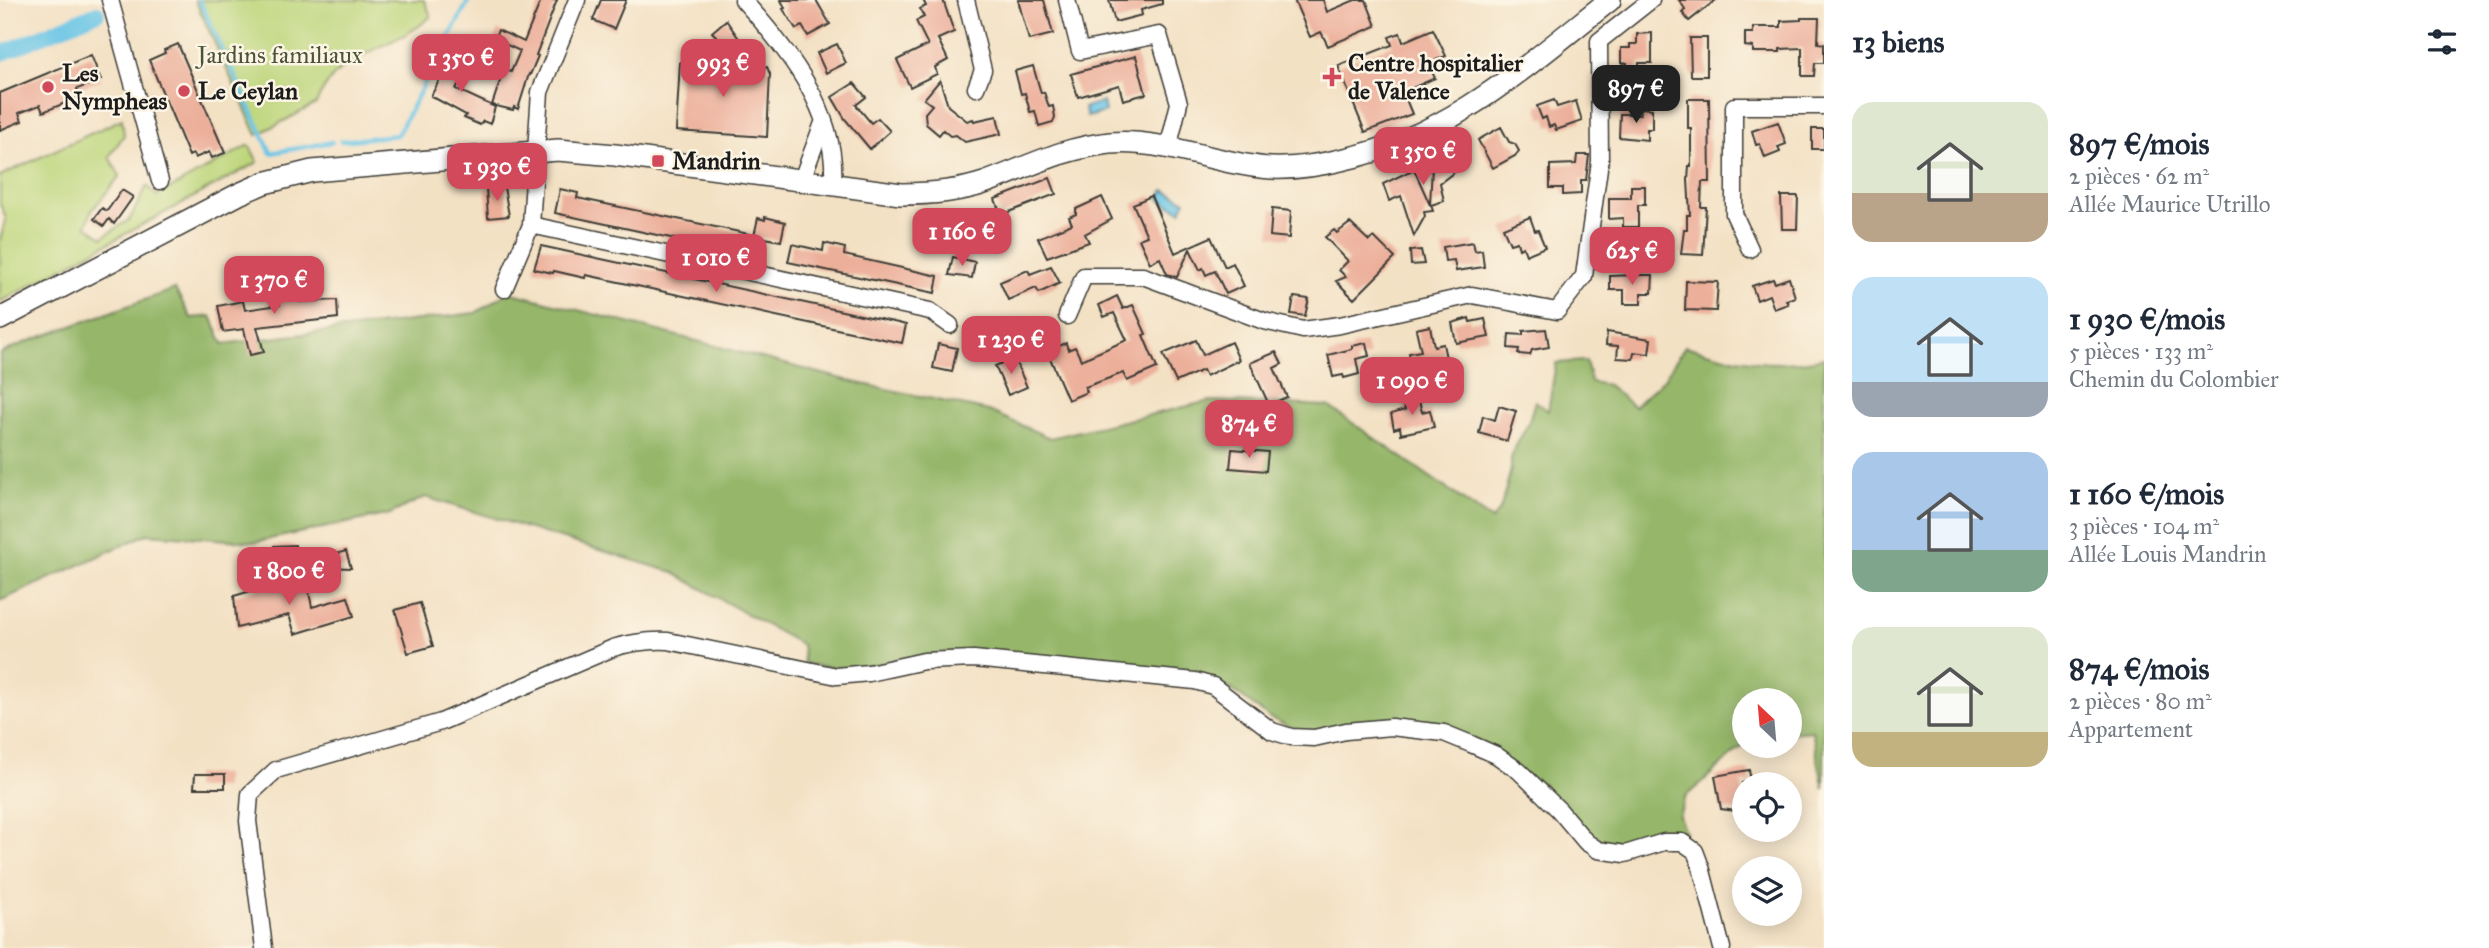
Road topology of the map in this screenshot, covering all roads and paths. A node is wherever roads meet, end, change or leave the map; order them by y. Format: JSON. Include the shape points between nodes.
{"nodes":[{"id":1,"x":110,"y":0,"type":"edge"},
{"id":2,"x":577,"y":0,"type":"edge"},
{"id":3,"x":743,"y":0,"type":"edge"},
{"id":4,"x":966,"y":0,"type":"edge"},
{"id":5,"x":1067,"y":0,"type":"edge"},
{"id":6,"x":1610,"y":0,"type":"edge"},
{"id":7,"x":1651,"y":0,"type":"edge"},
{"id":8,"x":1568,"y":33,"type":"junction"},
{"id":9,"x":1599,"y":41,"type":"junction"},
{"id":10,"x":976,"y":88,"type":"dead end"},
{"id":11,"x":1824,"y":106,"type":"edge"},
{"id":12,"x":823,"y":123,"type":"junction"},
{"id":13,"x":1168,"y":149,"type":"junction"},
{"id":14,"x":536,"y":153,"type":"junction"},
{"id":15,"x":802,"y":179,"type":"junction"},
{"id":16,"x":160,"y":181,"type":"dead end"},
{"id":17,"x":833,"y":183,"type":"junction"},
{"id":18,"x":531,"y":225,"type":"junction"},
{"id":19,"x":1750,"y":248,"type":"dead end"},
{"id":20,"x":504,"y":289,"type":"dead end"},
{"id":21,"x":1067,"y":316,"type":"dead end"},
{"id":22,"x":0,"y":319,"type":"edge"},
{"id":23,"x":950,"y":325,"type":"dead end"},
{"id":24,"x":264,"y":948,"type":"edge"},
{"id":25,"x":1722,"y":948,"type":"edge"}],
"edges":[{"from":1,"to":16,"type":"street"},
{"from":2,"to":14,"type":"street","via":[[540,92]]},
{"from":3,"to":12,"type":"street","via":[[789,54]]},
{"from":4,"to":10,"type":"street","via":[[983,70]]},
{"from":5,"to":13,"type":"street","via":[[1080,51],[1159,34],[1179,103]]},
{"from":6,"to":8,"type":"main road"},
{"from":7,"to":9,"type":"street"},
{"from":8,"to":9,"type":"street"},
{"from":8,"to":13,"type":"main road","via":[[1466,110],[1386,149],[1326,164],[1273,168]]},
{"from":9,"to":21,"type":"street","via":[[1600,161],[1584,276],[1557,311],[1472,295],[1303,330],[1264,321],[1143,276],[1084,276]]},
{"from":11,"to":19,"type":"street","via":[[1734,106],[1734,214]]},
{"from":12,"to":15,"type":"street"},
{"from":12,"to":17,"type":"street","via":[[831,140]]},
{"from":13,"to":17,"type":"main road","via":[[1113,143],[1080,147],[983,183],[929,194]]},
{"from":14,"to":15,"type":"main road","via":[[576,151]]},
{"from":14,"to":18,"type":"street"},
{"from":14,"to":22,"type":"main road","via":[[288,175],[239,194]]},
{"from":15,"to":17,"type":"main road"},
{"from":18,"to":20,"type":"street"},
{"from":18,"to":23,"type":"street","via":[[930,311]]},
{"from":24,"to":25,"type":"street","via":[[248,821],[250,794],[276,770],[441,722],[614,648],[650,640],[837,676],[924,661],[974,659],[1195,681],[1213,685],[1272,731],[1290,737],[1391,727],[1444,733],[1496,755],[1519,771],[1598,850],[1625,855],[1664,842],[1682,842],[1695,850]]}]}
